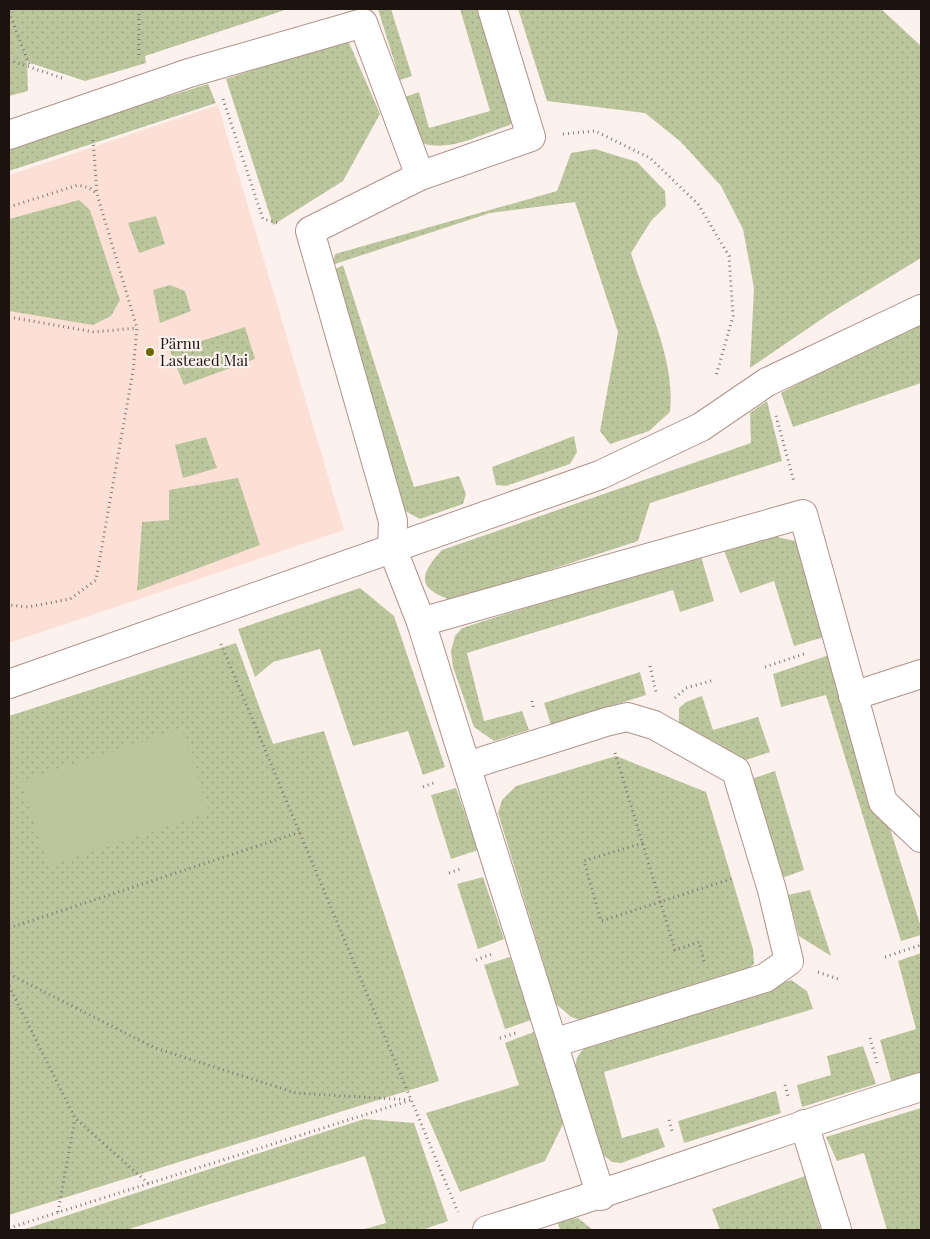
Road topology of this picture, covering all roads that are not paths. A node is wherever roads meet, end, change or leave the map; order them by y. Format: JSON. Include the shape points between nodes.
{"nodes":[{"id":1,"x":492,"y":9,"type":"edge"},
{"id":2,"x":361,"y":16,"type":"edge"},
{"id":3,"x":9,"y":134,"type":"edge"},
{"id":4,"x":420,"y":176,"type":"junction"},
{"id":5,"x":921,"y":309,"type":"edge"},
{"id":6,"x":392,"y":548,"type":"junction"},
{"id":7,"x":421,"y":622,"type":"junction"},
{"id":8,"x":921,"y":674,"type":"edge"},
{"id":9,"x":9,"y":684,"type":"edge"},
{"id":10,"x":853,"y":696,"type":"junction"},
{"id":11,"x":467,"y":766,"type":"junction"},
{"id":12,"x":921,"y":838,"type":"edge"},
{"id":13,"x":553,"y":1043,"type":"junction"},
{"id":14,"x":921,"y":1087,"type":"edge"},
{"id":15,"x":804,"y":1124,"type":"junction"},
{"id":16,"x":600,"y":1196,"type":"junction"},
{"id":17,"x":474,"y":1226,"type":"edge"},
{"id":18,"x":837,"y":1230,"type":"edge"}],
"edges":[{"from":1,"to":4,"type":"street","via":[[531,137]]},
{"from":2,"to":3,"type":"street"},
{"from":2,"to":4,"type":"street"},
{"from":4,"to":6,"type":"street","via":[[310,232],[393,521]]},
{"from":5,"to":6,"type":"street","via":[[767,382],[701,427],[600,475]]},
{"from":6,"to":7,"type":"street"},
{"from":6,"to":9,"type":"street"},
{"from":7,"to":10,"type":"street","via":[[803,514]]},
{"from":7,"to":11,"type":"street"},
{"from":8,"to":10,"type":"street"},
{"from":10,"to":12,"type":"street","via":[[882,802]]},
{"from":11,"to":13,"type":"street"},
{"from":11,"to":13,"type":"street","via":[[628,717],[654,725],[736,771],[766,868],[789,961],[765,978]]},
{"from":13,"to":16,"type":"street"},
{"from":14,"to":15,"type":"street"},
{"from":15,"to":16,"type":"street"},
{"from":15,"to":18,"type":"street"},
{"from":16,"to":17,"type":"street"}]}
